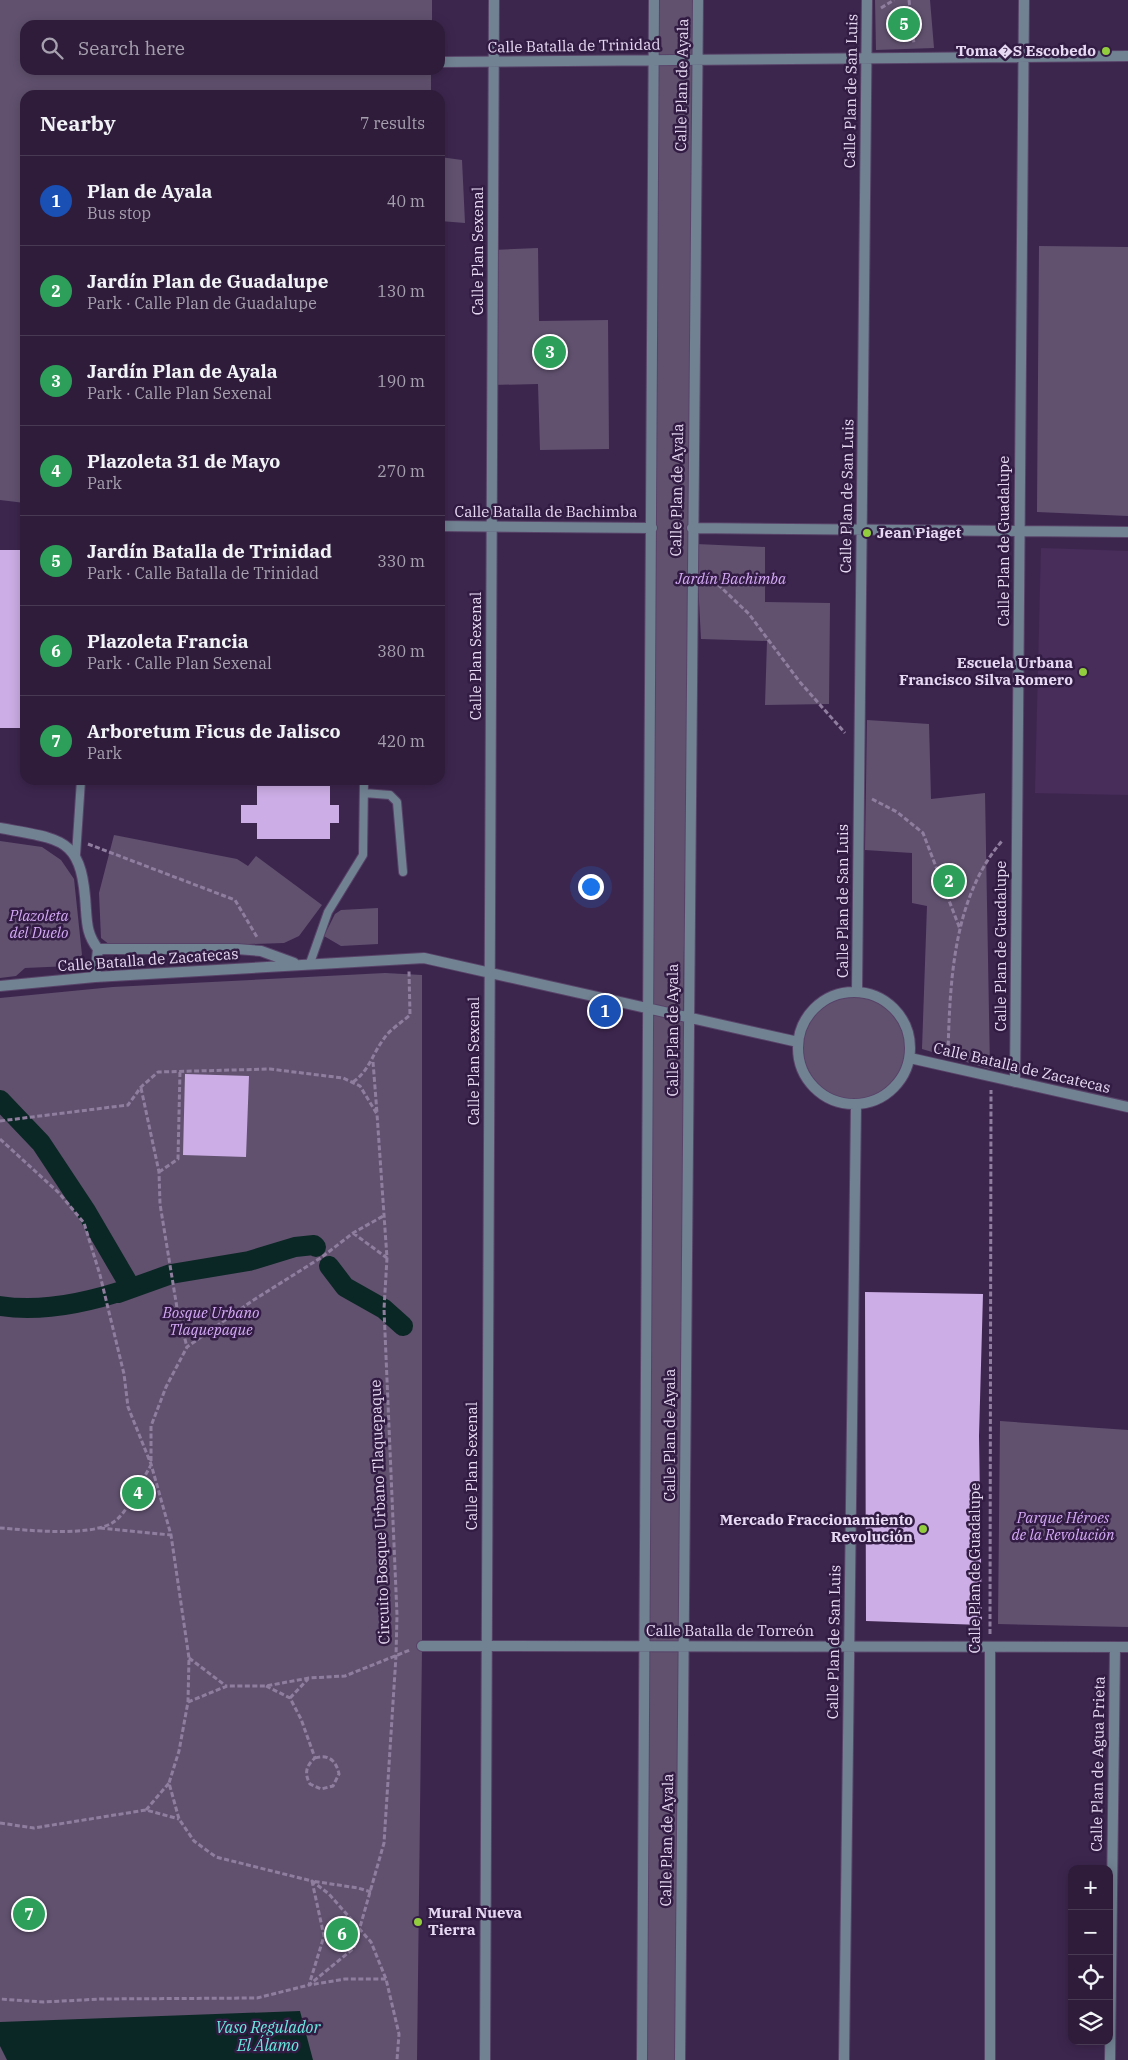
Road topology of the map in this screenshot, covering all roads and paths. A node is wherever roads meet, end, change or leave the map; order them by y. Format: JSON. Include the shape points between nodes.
{"nodes":[{"id":1,"x":494,"y":0,"type":"edge"},
{"id":2,"x":654,"y":0,"type":"edge"},
{"id":3,"x":698,"y":0,"type":"edge"},
{"id":4,"x":867,"y":0,"type":"edge"},
{"id":5,"x":909,"y":0,"type":"edge"},
{"id":6,"x":1024,"y":0,"type":"edge"},
{"id":7,"x":1128,"y":56,"type":"edge"},
{"id":8,"x":1024,"y":57,"type":"junction"},
{"id":9,"x":867,"y":58,"type":"junction"},
{"id":10,"x":907,"y":58,"type":"junction"},
{"id":11,"x":654,"y":60,"type":"junction"},
{"id":12,"x":698,"y":60,"type":"junction"},
{"id":13,"x":445,"y":62,"type":"edge"},
{"id":14,"x":493,"y":62,"type":"junction"},
{"id":15,"x":445,"y":526,"type":"edge"},
{"id":16,"x":491,"y":526,"type":"junction"},
{"id":17,"x":652,"y":528,"type":"junction"},
{"id":18,"x":692,"y":528,"type":"junction"},
{"id":19,"x":861,"y":530,"type":"junction"},
{"id":20,"x":1019,"y":531,"type":"junction"},
{"id":21,"x":1128,"y":532,"type":"edge"},
{"id":22,"x":692,"y":558,"type":"junction"},
{"id":23,"x":859,"y":748,"type":"junction"},
{"id":24,"x":81,"y":785,"type":"edge"},
{"id":25,"x":364,"y":785,"type":"edge"},
{"id":26,"x":364,"y":793,"type":"junction"},
{"id":27,"x":859,"y":793,"type":"junction"},
{"id":28,"x":1017,"y":824,"type":"junction"},
{"id":29,"x":0,"y":828,"type":"edge"},
{"id":30,"x":77,"y":840,"type":"junction"},
{"id":31,"x":76,"y":855,"type":"junction"},
{"id":32,"x":402,"y":872,"type":"dead end"},
{"id":33,"x":960,"y":929,"type":"junction"},
{"id":34,"x":98,"y":950,"type":"junction"},
{"id":35,"x":261,"y":951,"type":"junction"},
{"id":36,"x":408,"y":958,"type":"junction"},
{"id":37,"x":310,"y":963,"type":"junction"},
{"id":38,"x":297,"y":964,"type":"junction"},
{"id":39,"x":489,"y":974,"type":"junction"},
{"id":40,"x":95,"y":977,"type":"junction"},
{"id":41,"x":0,"y":986,"type":"edge"},
{"id":42,"x":857,"y":992,"type":"junction"},
{"id":43,"x":649,"y":1009,"type":"junction"},
{"id":44,"x":688,"y":1018,"type":"junction"},
{"id":45,"x":798,"y":1042,"type":"junction"},
{"id":46,"x":910,"y":1058,"type":"junction"},
{"id":47,"x":372,"y":1061,"type":"junction"},
{"id":48,"x":947,"y":1066,"type":"junction"},
{"id":49,"x":180,"y":1071,"type":"junction"},
{"id":50,"x":991,"y":1076,"type":"junction"},
{"id":51,"x":343,"y":1078,"type":"junction"},
{"id":52,"x":1015,"y":1082,"type":"junction"},
{"id":53,"x":141,"y":1087,"type":"junction"},
{"id":54,"x":856,"y":1105,"type":"junction"},
{"id":55,"x":1128,"y":1107,"type":"edge"},
{"id":56,"x":377,"y":1114,"type":"junction"},
{"id":57,"x":0,"y":1121,"type":"edge"},
{"id":58,"x":0,"y":1139,"type":"edge"},
{"id":59,"x":159,"y":1172,"type":"junction"},
{"id":60,"x":385,"y":1215,"type":"junction"},
{"id":61,"x":353,"y":1234,"type":"junction"},
{"id":62,"x":387,"y":1258,"type":"junction"},
{"id":63,"x":188,"y":1348,"type":"junction"},
{"id":64,"x":151,"y":1464,"type":"junction"},
{"id":65,"x":0,"y":1528,"type":"edge"},
{"id":66,"x":97,"y":1528,"type":"junction"},
{"id":67,"x":171,"y":1535,"type":"junction"},
{"id":68,"x":422,"y":1646,"type":"dead end"},
{"id":69,"x":486,"y":1646,"type":"junction"},
{"id":70,"x":645,"y":1646,"type":"junction"},
{"id":71,"x":684,"y":1646,"type":"junction"},
{"id":72,"x":848,"y":1646,"type":"junction"},
{"id":73,"x":990,"y":1647,"type":"junction"},
{"id":74,"x":1114,"y":1647,"type":"junction"},
{"id":75,"x":1128,"y":1648,"type":"edge"},
{"id":76,"x":396,"y":1656,"type":"junction"},
{"id":77,"x":189,"y":1658,"type":"junction"},
{"id":78,"x":309,"y":1678,"type":"junction"},
{"id":79,"x":227,"y":1686,"type":"junction"},
{"id":80,"x":266,"y":1686,"type":"junction"},
{"id":81,"x":290,"y":1698,"type":"junction"},
{"id":82,"x":188,"y":1702,"type":"junction"},
{"id":83,"x":314,"y":1758,"type":"junction"},
{"id":84,"x":169,"y":1783,"type":"junction"},
{"id":85,"x":146,"y":1810,"type":"junction"},
{"id":86,"x":179,"y":1819,"type":"junction"},
{"id":87,"x":0,"y":1823,"type":"edge"},
{"id":88,"x":312,"y":1881,"type":"junction"},
{"id":89,"x":371,"y":1892,"type":"junction"},
{"id":90,"x":360,"y":1931,"type":"junction"},
{"id":91,"x":386,"y":1979,"type":"junction"},
{"id":92,"x":309,"y":1986,"type":"junction"},
{"id":93,"x":0,"y":1999,"type":"edge"},
{"id":94,"x":398,"y":2060,"type":"edge"},
{"id":95,"x":485,"y":2060,"type":"edge"},
{"id":96,"x":642,"y":2060,"type":"edge"},
{"id":97,"x":680,"y":2060,"type":"edge"},
{"id":98,"x":844,"y":2060,"type":"edge"},
{"id":99,"x":990,"y":2060,"type":"edge"},
{"id":100,"x":1110,"y":2060,"type":"edge"}],
"edges":[{"from":1,"to":14,"type":"street","name":"Calle Plan Sexenal"},
{"from":2,"to":11,"type":"street","name":"Calle Plan de Ayala"},
{"from":3,"to":12,"type":"street","name":"Calle Plan de Ayala"},
{"from":4,"to":9,"type":"street","name":"Calle Plan de San Luis"},
{"from":5,"to":10,"type":"path","via":[[914,44]]},
{"from":6,"to":8,"type":"street","name":"Calle Plan de Guadalupe"},
{"from":7,"to":8,"type":"street","name":"Calle Batalla de Trinidad"},
{"from":8,"to":10,"type":"street","name":"Calle Batalla de Trinidad"},
{"from":8,"to":20,"type":"street","name":"Calle Plan de Guadalupe"},
{"from":9,"to":10,"type":"street","name":"Calle Batalla de Trinidad"},
{"from":9,"to":12,"type":"street","name":"Calle Batalla de Trinidad"},
{"from":9,"to":19,"type":"street","name":"Calle Plan de San Luis"},
{"from":11,"to":12,"type":"street","name":"Calle Batalla de Trinidad"},
{"from":11,"to":14,"type":"street","name":"Calle Batalla de Trinidad"},
{"from":11,"to":17,"type":"street","name":"Calle Plan de Ayala"},
{"from":12,"to":18,"type":"street","name":"Calle Plan de Ayala"},
{"from":13,"to":14,"type":"street","name":"Calle Batalla de Trinidad"},
{"from":14,"to":16,"type":"street","name":"Calle Plan Sexenal"},
{"from":15,"to":16,"type":"street","name":"Calle Batalla de Bachimba"},
{"from":16,"to":17,"type":"street","name":"Calle Batalla de Bachimba"},
{"from":16,"to":39,"type":"street","name":"Calle Plan Sexenal"},
{"from":17,"to":43,"type":"street","name":"Calle Plan de Ayala"},
{"from":18,"to":19,"type":"street"},
{"from":18,"to":22,"type":"street","name":"Calle Plan de Ayala"},
{"from":19,"to":20,"type":"street"},
{"from":19,"to":23,"type":"street","name":"Calle Plan de San Luis"},
{"from":20,"to":21,"type":"street"},
{"from":20,"to":28,"type":"street","name":"Calle Plan de Guadalupe"},
{"from":22,"to":23,"type":"path","via":[[749,614],[798,681]]},
{"from":22,"to":44,"type":"street","name":"Calle Plan de Ayala"},
{"from":23,"to":27,"type":"street","name":"Calle Plan de San Luis"},
{"from":24,"to":30,"type":"lane"},
{"from":25,"to":26,"type":"lane"},
{"from":26,"to":32,"type":"lane","via":[[390,795],[397,802]]},
{"from":26,"to":37,"type":"lane","via":[[363,855],[328,912]]},
{"from":27,"to":33,"type":"path","via":[[897,812],[922,833]]},
{"from":27,"to":42,"type":"street","name":"Calle Plan de San Luis"},
{"from":28,"to":33,"type":"path","via":[[986,860]]},
{"from":28,"to":52,"type":"street","name":"Calle Plan de Guadalupe"},
{"from":29,"to":31,"type":"street","via":[[54,838]]},
{"from":30,"to":31,"type":"lane"},
{"from":30,"to":35,"type":"path","via":[[235,900],[260,943]]},
{"from":31,"to":34,"type":"street","name":"Calle Batalla de Zacatecas","via":[[84,880],[89,936]]},
{"from":33,"to":48,"type":"path","via":[[949,1005]]},
{"from":34,"to":35,"type":"street","name":"Calle Batalla de Zacatecas","via":[[227,948]]},
{"from":34,"to":40,"type":"street"},
{"from":35,"to":38,"type":"street","name":"Calle Batalla de Zacatecas"},
{"from":36,"to":37,"type":"street","name":"Calle Batalla de Zacatecas"},
{"from":36,"to":39,"type":"street","name":"Calle Batalla de Zacatecas","via":[[434,959]]},
{"from":36,"to":47,"type":"path","via":[[410,1015],[384,1038]]},
{"from":37,"to":38,"type":"street","name":"Calle Batalla de Zacatecas"},
{"from":38,"to":40,"type":"street","name":"Calle Batalla de Zacatecas"},
{"from":39,"to":43,"type":"street","name":"Calle Batalla de Zacatecas"},
{"from":39,"to":69,"type":"street","name":"Calle Plan Sexenal"},
{"from":40,"to":41,"type":"street","name":"Calle Batalla de Zacatecas"},
{"from":42,"to":45,"type":"street","via":[[836,994],[818,1005],[804,1022]]},
{"from":42,"to":46,"type":"street","via":[[887,1002],[898,1013],[910,1042]]},
{"from":43,"to":44,"type":"street","name":"Calle Batalla de Zacatecas"},
{"from":43,"to":70,"type":"street","name":"Calle Plan de Ayala"},
{"from":44,"to":45,"type":"street","name":"Calle Batalla de Zacatecas"},
{"from":44,"to":71,"type":"street","name":"Calle Plan de Ayala"},
{"from":45,"to":54,"type":"street","via":[[801,1066],[813,1087],[832,1101]]},
{"from":46,"to":48,"type":"street","name":"Calle Batalla de Zacatecas"},
{"from":46,"to":54,"type":"street","via":[[904,1076],[891,1091],[875,1101]]},
{"from":47,"to":51,"type":"path","via":[[352,1082]]},
{"from":47,"to":56,"type":"path"},
{"from":48,"to":50,"type":"street","name":"Calle Batalla de Zacatecas"},
{"from":49,"to":51,"type":"path","name":"Circuito Bosque Urbano Tlaquepaque","via":[[270,1069]]},
{"from":49,"to":53,"type":"path","name":"Circuito Bosque Urbano Tlaquepaque","via":[[158,1072]]},
{"from":49,"to":59,"type":"path","via":[[178,1159]]},
{"from":50,"to":52,"type":"street","name":"Calle Batalla de Zacatecas"},
{"from":50,"to":73,"type":"path","name":"Calle Plan de Guadalupe"},
{"from":51,"to":56,"type":"path","name":"Circuito Bosque Urbano Tlaquepaque","via":[[360,1086]]},
{"from":52,"to":55,"type":"street","name":"Calle Batalla de Zacatecas"},
{"from":53,"to":57,"type":"path","name":"Circuito Bosque Urbano Tlaquepaque","via":[[128,1105]]},
{"from":53,"to":59,"type":"path"},
{"from":54,"to":72,"type":"street","name":"Calle Plan de San Luis"},
{"from":56,"to":60,"type":"path","name":"Circuito Bosque Urbano Tlaquepaque"},
{"from":58,"to":64,"type":"path","via":[[59,1193],[84,1223],[124,1374],[128,1407]]},
{"from":59,"to":63,"type":"path","via":[[160,1204],[172,1283]]},
{"from":60,"to":61,"type":"path"},
{"from":60,"to":62,"type":"path","name":"Circuito Bosque Urbano Tlaquepaque"},
{"from":61,"to":62,"type":"path"},
{"from":61,"to":63,"type":"path"},
{"from":62,"to":76,"type":"path","name":"Circuito Bosque Urbano Tlaquepaque","via":[[384,1309]]},
{"from":63,"to":64,"type":"path","via":[[166,1387],[151,1426]]},
{"from":64,"to":66,"type":"path","via":[[120,1515],[113,1523]]},
{"from":64,"to":67,"type":"path"},
{"from":65,"to":66,"type":"path","via":[[52,1533]]},
{"from":66,"to":67,"type":"path"},
{"from":67,"to":77,"type":"path"},
{"from":68,"to":69,"type":"street","name":"Calle Batalla de Torreón"},
{"from":69,"to":70,"type":"street","name":"Calle Batalla de Torreón"},
{"from":69,"to":95,"type":"street","name":"Calle Plan Sexenal"},
{"from":70,"to":71,"type":"street","name":"Calle Batalla de Torreón"},
{"from":70,"to":96,"type":"street","name":"Calle Plan de Ayala"},
{"from":71,"to":72,"type":"street","name":"Calle Batalla de Torreón"},
{"from":71,"to":97,"type":"street","name":"Calle Plan de Ayala"},
{"from":72,"to":73,"type":"street","name":"Calle Batalla de Torreón"},
{"from":72,"to":98,"type":"street","name":"Calle Plan de San Luis"},
{"from":73,"to":74,"type":"street","name":"Calle Batalla de Torreón"},
{"from":73,"to":99,"type":"street","name":"Calle Plan de Guadalupe"},
{"from":74,"to":75,"type":"street","name":"Calle Batalla de Torreón"},
{"from":74,"to":100,"type":"street","name":"Calle Plan de Agua Prieta"},
{"from":76,"to":78,"type":"path","via":[[346,1676]]},
{"from":76,"to":89,"type":"path","name":"Circuito Bosque Urbano Tlaquepaque","via":[[384,1843]]},
{"from":77,"to":79,"type":"path"},
{"from":77,"to":82,"type":"path"},
{"from":78,"to":80,"type":"path"},
{"from":78,"to":81,"type":"path"},
{"from":79,"to":80,"type":"path"},
{"from":79,"to":82,"type":"path"},
{"from":80,"to":81,"type":"path"},
{"from":81,"to":83,"type":"path"},
{"from":82,"to":84,"type":"path"},
{"from":83,"to":83,"type":"path","via":[[308,1764],[307,1778],[316,1788],[328,1788],[336,1782],[338,1767],[328,1757]]},
{"from":84,"to":85,"type":"path"},
{"from":84,"to":86,"type":"path"},
{"from":85,"to":86,"type":"path"},
{"from":85,"to":87,"type":"path","via":[[34,1828]]},
{"from":86,"to":88,"type":"path","via":[[194,1841],[216,1857]]},
{"from":88,"to":89,"type":"path"},
{"from":88,"to":90,"type":"path","via":[[329,1894]]},
{"from":88,"to":92,"type":"path","via":[[324,1936]]},
{"from":89,"to":90,"type":"path","name":"Circuito Bosque Urbano Tlaquepaque"},
{"from":90,"to":91,"type":"path","via":[[371,1942]]},
{"from":90,"to":92,"type":"path","name":"Circuito Bosque Urbano Tlaquepaque","via":[[354,1948]]},
{"from":91,"to":92,"type":"path","via":[[345,1979]]},
{"from":91,"to":94,"type":"path","via":[[399,2034]]},
{"from":92,"to":93,"type":"path","name":"Circuito Bosque Urbano Tlaquepaque","via":[[257,1998],[44,2002]]}]}
